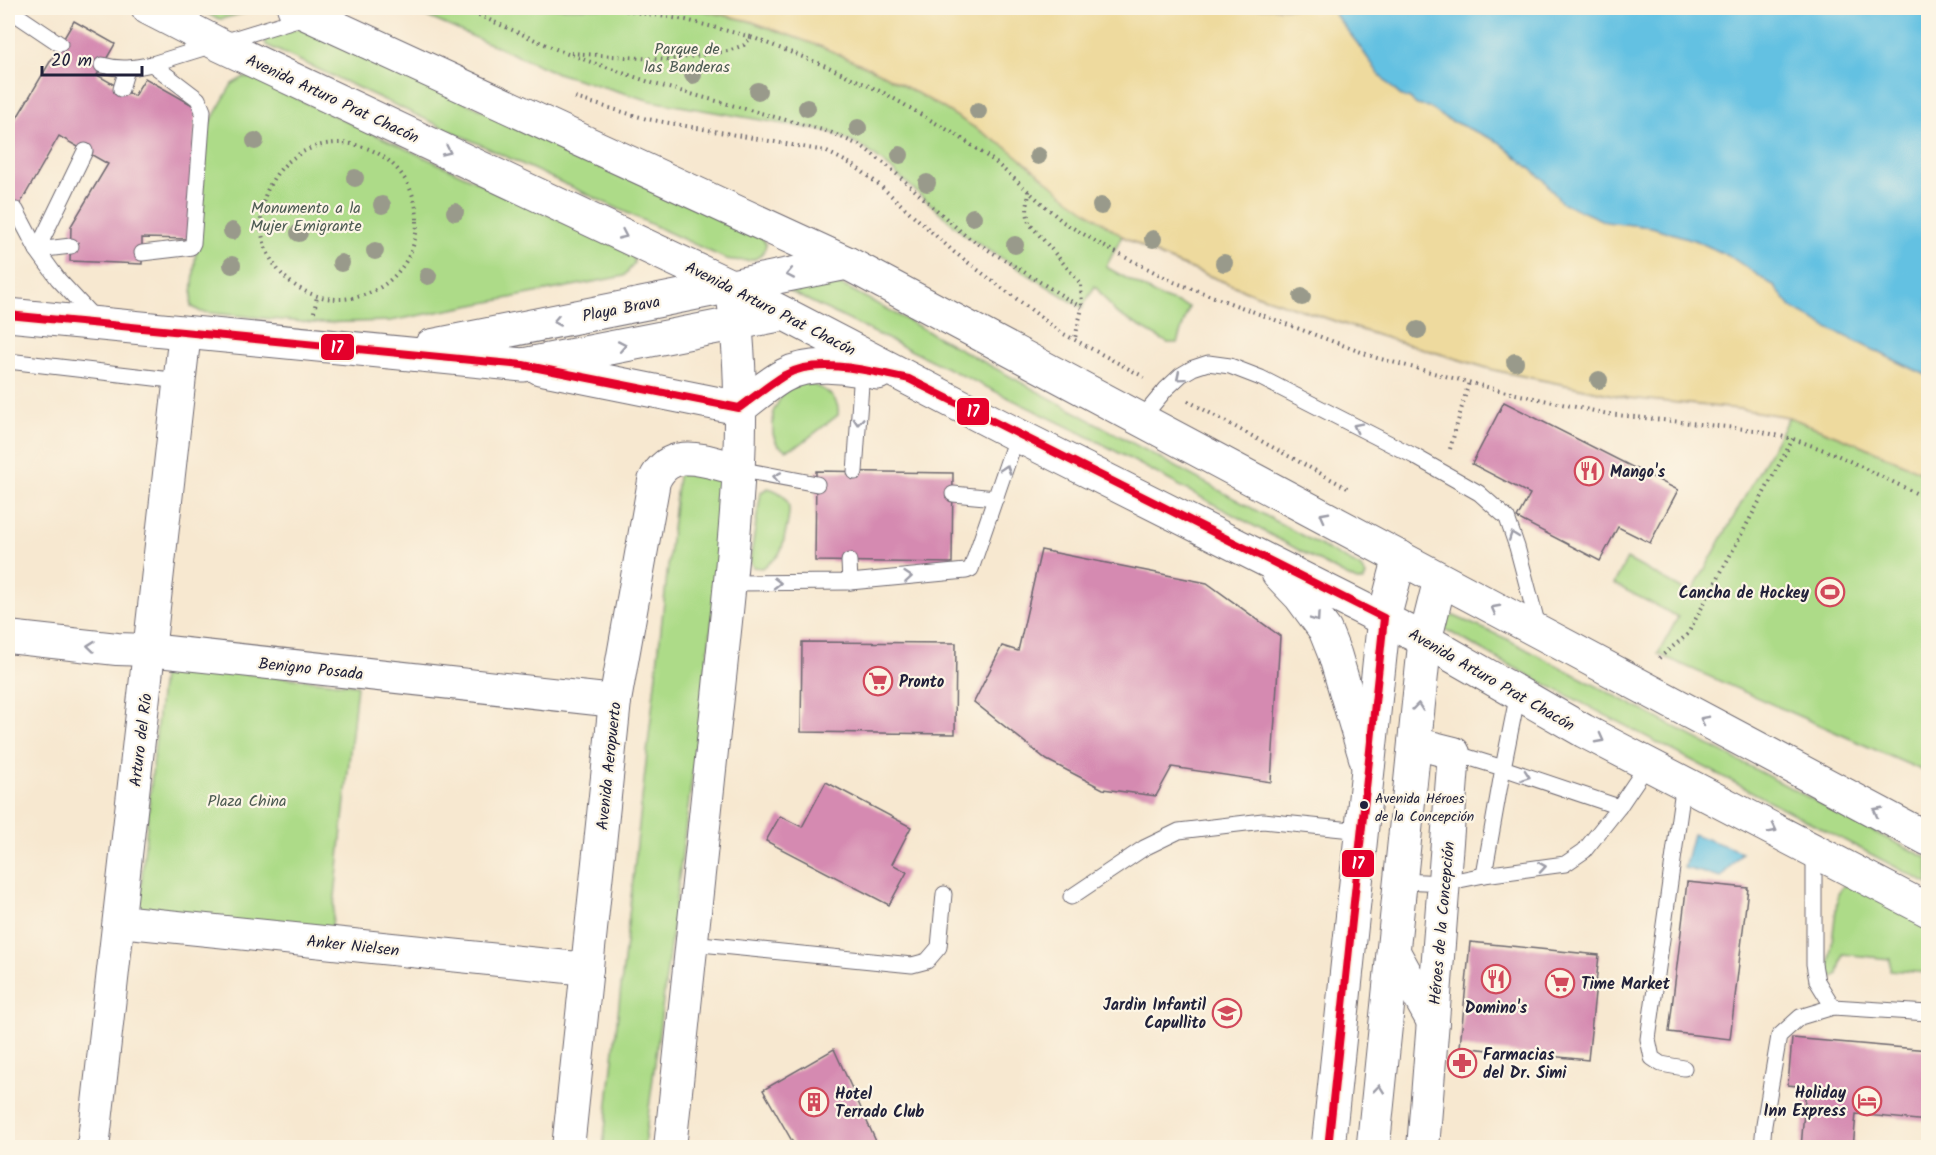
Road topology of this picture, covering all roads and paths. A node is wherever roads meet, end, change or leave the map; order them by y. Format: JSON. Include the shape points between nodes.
{"nodes":[{"id":1,"x":148,"y":8,"type":"edge"},
{"id":2,"x":462,"y":8,"type":"edge"},
{"id":3,"x":609,"y":8,"type":"edge"},
{"id":4,"x":8,"y":9,"type":"edge"},
{"id":5,"x":302,"y":12,"type":"edge"},
{"id":6,"x":751,"y":37,"type":"junction"},
{"id":7,"x":60,"y":44,"type":"dead end"},
{"id":8,"x":218,"y":44,"type":"junction"},
{"id":9,"x":565,"y":53,"type":"junction"},
{"id":10,"x":152,"y":64,"type":"junction"},
{"id":11,"x":102,"y":65,"type":"dead end"},
{"id":12,"x":128,"y":69,"type":"junction"},
{"id":13,"x":122,"y":89,"type":"dead end"},
{"id":14,"x":366,"y":148,"type":"joint"},
{"id":15,"x":85,"y":151,"type":"dead end"},
{"id":16,"x":1029,"y":191,"type":"junction"},
{"id":17,"x":16,"y":210,"type":"dead end"},
{"id":18,"x":70,"y":246,"type":"dead end"},
{"id":19,"x":37,"y":250,"type":"junction"},
{"id":20,"x":142,"y":253,"type":"dead end"},
{"id":21,"x":847,"y":263,"type":"junction"},
{"id":22,"x":731,"y":286,"type":"junction"},
{"id":23,"x":1082,"y":309,"type":"junction"},
{"id":24,"x":784,"y":314,"type":"junction"},
{"id":25,"x":8,"y":315,"type":"edge"},
{"id":26,"x":736,"y":323,"type":"junction"},
{"id":27,"x":100,"y":324,"type":"junction"},
{"id":28,"x":185,"y":332,"type":"junction"},
{"id":29,"x":1075,"y":339,"type":"dead end"},
{"id":30,"x":394,"y":353,"type":"junction"},
{"id":31,"x":8,"y":361,"type":"edge"},
{"id":32,"x":523,"y":365,"type":"junction"},
{"id":33,"x":862,"y":370,"type":"junction"},
{"id":34,"x":909,"y":379,"type":"junction"},
{"id":35,"x":180,"y":381,"type":"junction"},
{"id":36,"x":1468,"y":382,"type":"junction"},
{"id":37,"x":739,"y":408,"type":"junction"},
{"id":38,"x":1141,"y":419,"type":"junction"},
{"id":39,"x":1017,"y":435,"type":"junction"},
{"id":40,"x":1793,"y":440,"type":"junction"},
{"id":41,"x":738,"y":469,"type":"junction"},
{"id":42,"x":855,"y":472,"type":"dead end"},
{"id":43,"x":1443,"y":472,"type":"junction"},
{"id":44,"x":817,"y":484,"type":"dead end"},
{"id":45,"x":953,"y":494,"type":"dead end"},
{"id":46,"x":996,"y":498,"type":"junction"},
{"id":47,"x":1929,"y":499,"type":"edge"},
{"id":48,"x":1400,"y":557,"type":"junction"},
{"id":49,"x":1264,"y":559,"type":"junction"},
{"id":50,"x":849,"y":561,"type":"dead end"},
{"id":51,"x":1440,"y":580,"type":"junction"},
{"id":52,"x":850,"y":582,"type":"junction"},
{"id":53,"x":730,"y":583,"type":"junction"},
{"id":54,"x":1384,"y":618,"type":"junction"},
{"id":55,"x":1539,"y":633,"type":"junction"},
{"id":56,"x":8,"y":637,"type":"edge"},
{"id":57,"x":1425,"y":640,"type":"junction"},
{"id":58,"x":149,"y":650,"type":"junction"},
{"id":59,"x":1659,"y":658,"type":"dead end"},
{"id":60,"x":1518,"y":693,"type":"junction"},
{"id":61,"x":615,"y":701,"type":"junction"},
{"id":62,"x":1414,"y":743,"type":"junction"},
{"id":63,"x":1454,"y":753,"type":"junction"},
{"id":64,"x":1648,"y":764,"type":"junction"},
{"id":65,"x":1368,"y":766,"type":"junction"},
{"id":66,"x":1503,"y":768,"type":"junction"},
{"id":67,"x":1684,"y":782,"type":"junction"},
{"id":68,"x":1619,"y":807,"type":"junction"},
{"id":69,"x":1362,"y":831,"type":"junction"},
{"id":70,"x":1929,"y":838,"type":"edge"},
{"id":71,"x":1814,"y":850,"type":"junction"},
{"id":72,"x":1484,"y":874,"type":"junction"},
{"id":73,"x":1401,"y":881,"type":"junction"},
{"id":74,"x":1445,"y":883,"type":"junction"},
{"id":75,"x":944,"y":894,"type":"dead end"},
{"id":76,"x":1071,"y":897,"type":"dead end"},
{"id":77,"x":1929,"y":910,"type":"edge"},
{"id":78,"x":119,"y":921,"type":"junction"},
{"id":79,"x":691,"y":943,"type":"junction"},
{"id":80,"x":1394,"y":950,"type":"junction"},
{"id":81,"x":587,"y":969,"type":"junction"},
{"id":82,"x":1833,"y":1007,"type":"junction"},
{"id":83,"x":1929,"y":1013,"type":"edge"},
{"id":84,"x":1433,"y":1022,"type":"junction"},
{"id":85,"x":1684,"y":1068,"type":"dead end"},
{"id":86,"x":93,"y":1148,"type":"edge"},
{"id":87,"x":568,"y":1148,"type":"edge"},
{"id":88,"x":670,"y":1148,"type":"edge"},
{"id":89,"x":1328,"y":1148,"type":"edge"},
{"id":90,"x":1373,"y":1148,"type":"edge"},
{"id":91,"x":1423,"y":1148,"type":"edge"},
{"id":92,"x":1762,"y":1148,"type":"edge"}],
"edges":[{"from":1,"to":8,"type":"main road","name":"Avenida Arturo Prat Chacón"},
{"from":2,"to":9,"type":"path"},
{"from":3,"to":6,"type":"path","via":[[686,20]]},
{"from":4,"to":7,"type":"lane"},
{"from":5,"to":8,"type":"lane"},
{"from":5,"to":21,"type":"main road"},
{"from":6,"to":9,"type":"path","via":[[744,45],[728,51],[668,60]]},
{"from":6,"to":16,"type":"path","via":[[885,93],[967,142]]},
{"from":8,"to":10,"type":"lane"},
{"from":8,"to":22,"type":"main road","name":"Avenida Arturo Prat Chacón","one_way":true},
{"from":9,"to":23,"type":"path","via":[[658,85],[830,132],[863,147],[966,236]]},
{"from":10,"to":12,"type":"lane"},
{"from":10,"to":20,"type":"lane","via":[[198,99],[203,111],[194,243],[191,247]]},
{"from":11,"to":12,"type":"lane"},
{"from":12,"to":13,"type":"lane"},
{"from":14,"to":14,"type":"path","via":[[387,159],[404,176],[414,198],[414,246],[386,284],[364,295],[341,299],[317,296],[294,286],[275,268],[264,247],[260,221],[264,197],[275,174],[294,157],[316,146],[341,143]]},
{"from":15,"to":19,"type":"lane"},
{"from":16,"to":23,"type":"path","via":[[1029,223],[1081,284]]},
{"from":16,"to":36,"type":"path","via":[[1063,222],[1174,282],[1377,358]]},
{"from":17,"to":19,"type":"lane"},
{"from":18,"to":19,"type":"lane"},
{"from":19,"to":27,"type":"lane"},
{"from":21,"to":22,"type":"main road","name":"Playa Brava","one_way":true},
{"from":21,"to":38,"type":"main road"},
{"from":22,"to":24,"type":"main road","name":"Avenida Arturo Prat Chacón"},
{"from":22,"to":26,"type":"street"},
{"from":22,"to":30,"type":"main road","name":"Playa Brava","one_way":true},
{"from":23,"to":29,"type":"path"},
{"from":24,"to":26,"type":"main road","name":"Playa Brava"},
{"from":24,"to":34,"type":"main road","name":"Avenida Arturo Prat Chacón"},
{"from":25,"to":27,"type":"main road","name":"Playa Brava"},
{"from":32,"to":26,"type":"main road","name":"Playa Brava","one_way":true},
{"from":26,"to":37,"type":"street"},
{"from":27,"to":28,"type":"main road","name":"Playa Brava"},
{"from":28,"to":30,"type":"main road","name":"Playa Brava"},
{"from":28,"to":35,"type":"street","name":"Arturo del Río"},
{"from":30,"to":32,"type":"main road","name":"Playa Brava"},
{"from":31,"to":35,"type":"lane"},
{"from":32,"to":37,"type":"main road"},
{"from":33,"to":34,"type":"main road"},
{"from":33,"to":37,"type":"main road","via":[[815,367],[786,374]]},
{"from":33,"to":42,"type":"lane","one_way":true},
{"from":34,"to":39,"type":"main road","name":"Avenida Arturo Prat Chacón"},
{"from":35,"to":58,"type":"street","name":"Arturo del Río"},
{"from":36,"to":40,"type":"path","via":[[1608,414],[1754,430]]},
{"from":36,"to":43,"type":"path"},
{"from":37,"to":41,"type":"street"},
{"from":43,"to":38,"type":"lane","one_way":true,"via":[[1262,378],[1230,366],[1208,363],[1181,375]]},
{"from":48,"to":38,"type":"main road","one_way":true},
{"from":46,"to":39,"type":"lane","one_way":true},
{"from":39,"to":49,"type":"main road","name":"Avenida Arturo Prat Chacón"},
{"from":40,"to":47,"type":"path","via":[[1835,454]]},
{"from":40,"to":59,"type":"path","via":[[1687,635]]},
{"from":44,"to":41,"type":"lane","one_way":true},
{"from":41,"to":53,"type":"street"},
{"from":41,"to":61,"type":"street","name":"Avenida Aeropuerto","via":[[687,457],[659,470]]},
{"from":55,"to":43,"type":"lane","one_way":true,"via":[[1507,519],[1479,493]]},
{"from":45,"to":46,"type":"lane"},
{"from":52,"to":46,"type":"lane","one_way":true,"via":[[971,569]]},
{"from":48,"to":51,"type":"main road"},
{"from":48,"to":54,"type":"main road"},
{"from":49,"to":54,"type":"main road","name":"Avenida Arturo Prat Chacón"},
{"from":49,"to":65,"type":"main road","one_way":true,"via":[[1300,596],[1324,630]]},
{"from":50,"to":52,"type":"lane"},
{"from":55,"to":51,"type":"main road","one_way":true},
{"from":51,"to":57,"type":"main road"},
{"from":53,"to":52,"type":"lane","one_way":true},
{"from":53,"to":79,"type":"street"},
{"from":54,"to":57,"type":"main road","name":"Avenida Arturo Prat Chacón"},
{"from":54,"to":65,"type":"main road"},
{"from":70,"to":55,"type":"main road","one_way":true},
{"from":58,"to":56,"type":"street","name":"Benigno Posada","one_way":true},
{"from":57,"to":60,"type":"main road","name":"Avenida Arturo Prat Chacón"},
{"from":62,"to":57,"type":"main road","one_way":true},
{"from":58,"to":61,"type":"street","name":"Benigno Posada"},
{"from":58,"to":78,"type":"street","name":"Arturo del Río"},
{"from":60,"to":64,"type":"main road","name":"Avenida Arturo Prat Chacón","one_way":true},
{"from":60,"to":66,"type":"lane"},
{"from":61,"to":81,"type":"street","name":"Avenida Aeropuerto"},
{"from":62,"to":63,"type":"street"},
{"from":62,"to":73,"type":"main road"},
{"from":63,"to":66,"type":"lane"},
{"from":63,"to":74,"type":"street","name":"Héroes de la Concepción"},
{"from":64,"to":67,"type":"main road","name":"Avenida Arturo Prat Chacón"},
{"from":64,"to":68,"type":"lane"},
{"from":65,"to":69,"type":"main road"},
{"from":66,"to":68,"type":"lane","one_way":true},
{"from":66,"to":72,"type":"lane"},
{"from":67,"to":71,"type":"main road","name":"Avenida Arturo Prat Chacón","one_way":true},
{"from":67,"to":85,"type":"lane","via":[[1648,1039],[1652,1058],[1661,1064]]},
{"from":72,"to":68,"type":"lane","one_way":true,"via":[[1565,864],[1584,851]]},
{"from":69,"to":76,"type":"lane","via":[[1263,821],[1179,831],[1144,848]]},
{"from":69,"to":89,"type":"main road"},
{"from":71,"to":77,"type":"main road","name":"Avenida Arturo Prat Chacón"},
{"from":71,"to":82,"type":"lane","via":[[1814,964],[1817,981]]},
{"from":72,"to":74,"type":"lane"},
{"from":73,"to":74,"type":"lane"},
{"from":73,"to":80,"type":"main road"},
{"from":74,"to":84,"type":"street","name":"Héroes de la Concepción"},
{"from":75,"to":79,"type":"lane","via":[[939,947],[927,961],[912,964]]},
{"from":78,"to":81,"type":"street","name":"Anker Nielsen"},
{"from":78,"to":86,"type":"street","name":"Arturo del Río"},
{"from":79,"to":88,"type":"street"},
{"from":80,"to":84,"type":"street","name":"Héroes de la Concepción"},
{"from":90,"to":80,"type":"main road","one_way":true},
{"from":81,"to":87,"type":"street","name":"Avenida Aeropuerto"},
{"from":82,"to":83,"type":"lane"},
{"from":82,"to":92,"type":"lane","via":[[1800,1017],[1779,1036]]},
{"from":84,"to":91,"type":"street","name":"Héroes de la Concepción"}]}
